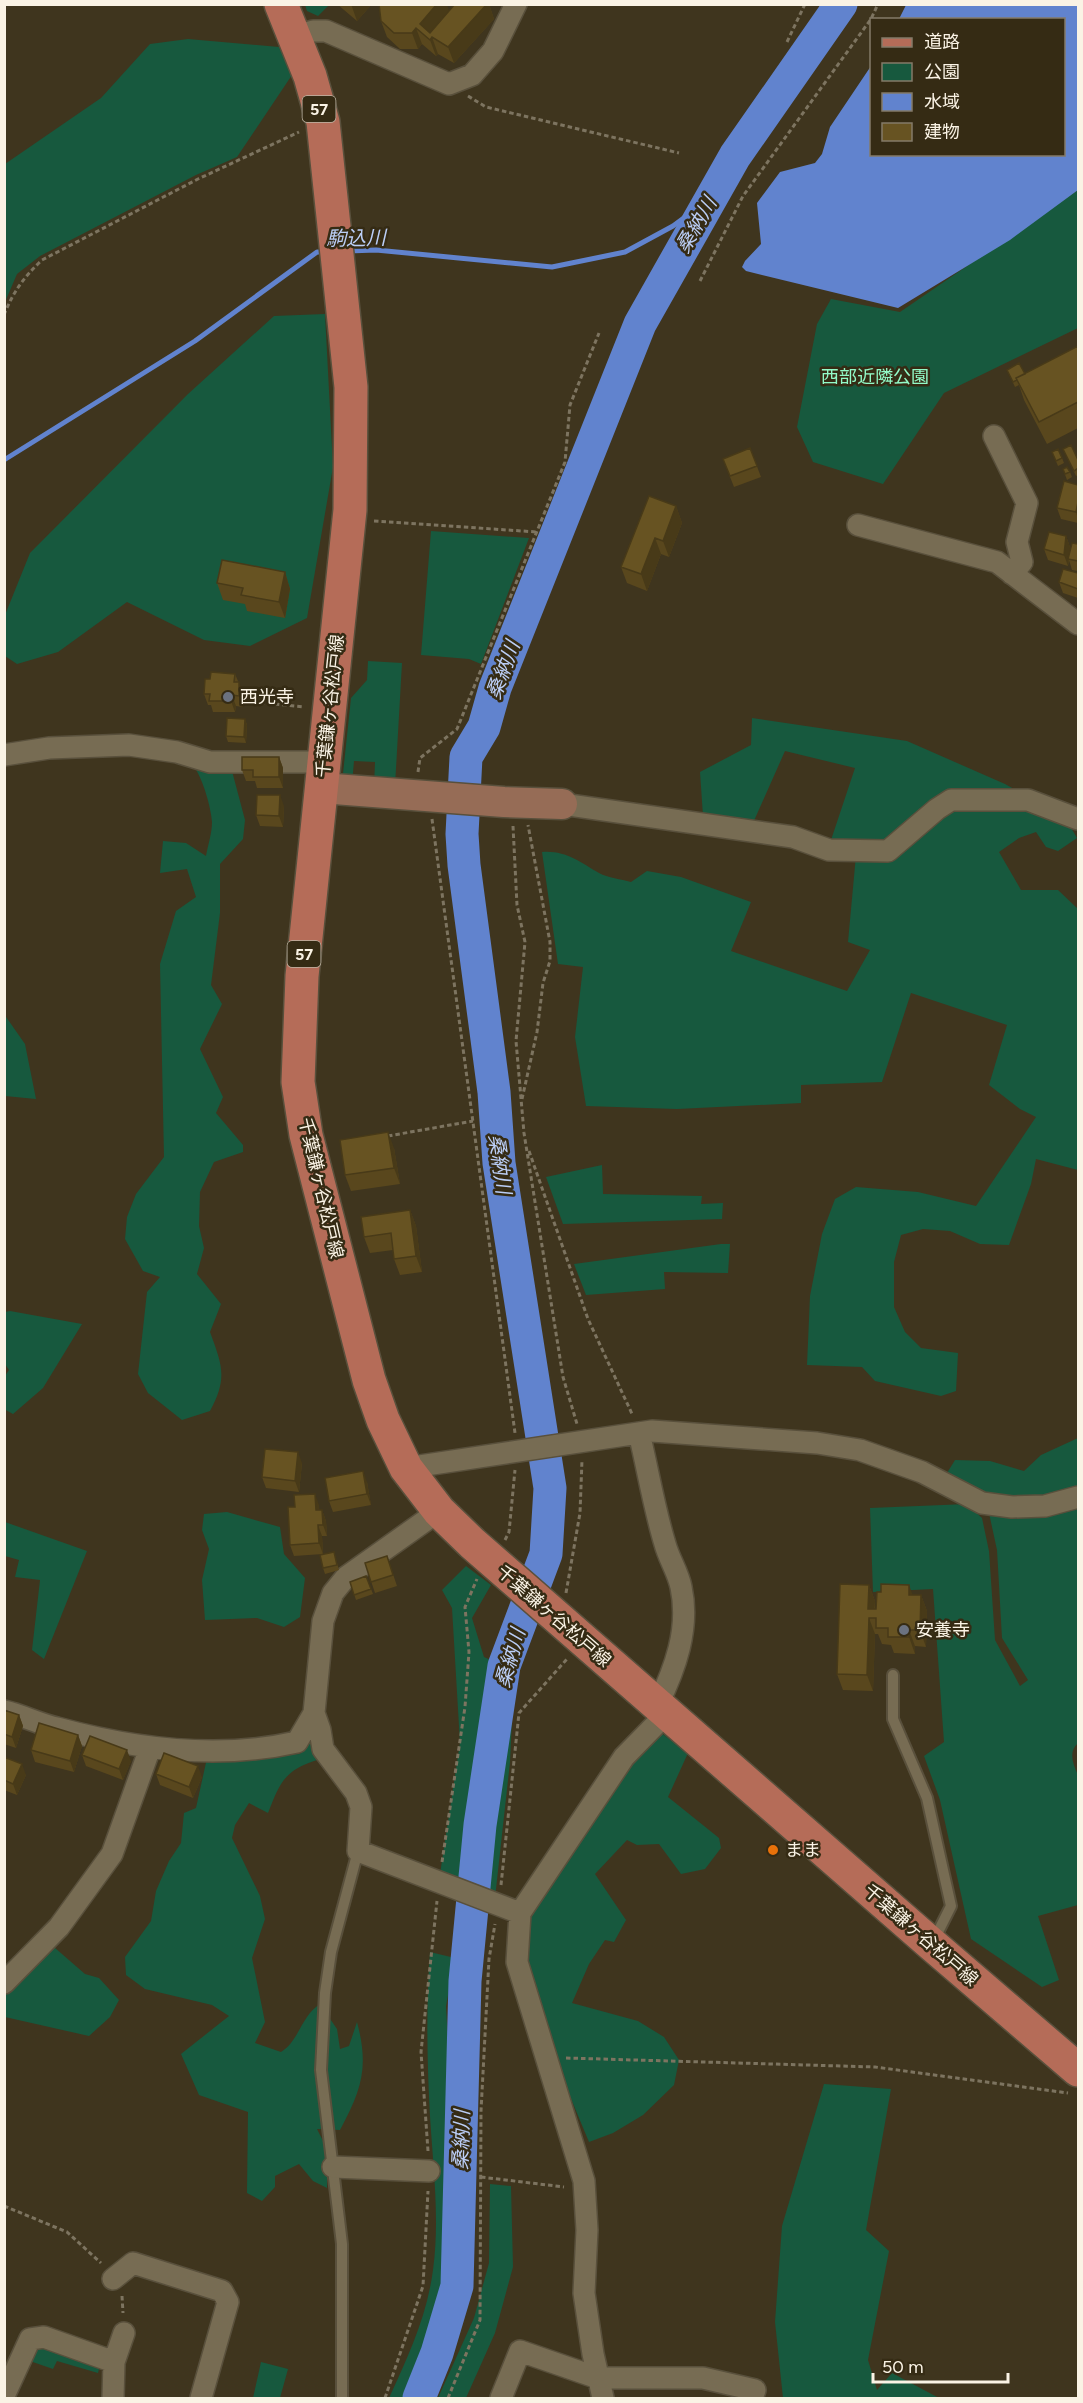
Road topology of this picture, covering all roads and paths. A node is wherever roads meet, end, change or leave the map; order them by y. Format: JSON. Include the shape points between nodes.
{"nodes":[{"id":1,"x":281,"y":4,"type":"edge"},
{"id":2,"x":516,"y":4,"type":"edge"},
{"id":3,"x":805,"y":4,"type":"edge"},
{"id":4,"x":878,"y":4,"type":"edge"},
{"id":5,"x":871,"y":18,"type":"edge"},
{"id":6,"x":870,"y":20,"type":"edge"},
{"id":7,"x":296,"y":36,"type":"junction"},
{"id":8,"x":787,"y":42,"type":"dead end"},
{"id":9,"x":449,"y":84,"type":"junction"},
{"id":10,"x":323,"y":123,"type":"junction"},
{"id":11,"x":680,"y":153,"type":"dead end"},
{"id":12,"x":699,"y":281,"type":"dead end"},
{"id":13,"x":4,"y":315,"type":"edge"},
{"id":14,"x":599,"y":333,"type":"dead end"},
{"id":15,"x":994,"y":436,"type":"dead end"},
{"id":16,"x":349,"y":519,"type":"junction"},
{"id":17,"x":858,"y":525,"type":"dead end"},
{"id":18,"x":537,"y":532,"type":"junction"},
{"id":19,"x":1012,"y":574,"type":"junction"},
{"id":20,"x":1078,"y":624,"type":"edge"},
{"id":21,"x":245,"y":701,"type":"dead end"},
{"id":22,"x":306,"y":707,"type":"dead end"},
{"id":23,"x":4,"y":755,"type":"edge"},
{"id":24,"x":323,"y":775,"type":"junction"},
{"id":25,"x":427,"y":796,"type":"junction"},
{"id":26,"x":513,"y":803,"type":"junction"},
{"id":27,"x":562,"y":804,"type":"joint"},
{"id":28,"x":1078,"y":819,"type":"edge"},
{"id":29,"x":521,"y":1102,"type":"junction"},
{"id":30,"x":473,"y":1121,"type":"junction"},
{"id":31,"x":380,"y":1138,"type":"edge"},
{"id":32,"x":526,"y":1141,"type":"junction"},
{"id":33,"x":639,"y":1433,"type":"junction"},
{"id":34,"x":578,"y":1443,"type":"junction"},
{"id":35,"x":517,"y":1450,"type":"junction"},
{"id":36,"x":406,"y":1468,"type":"junction"},
{"id":37,"x":1078,"y":1497,"type":"edge"},
{"id":38,"x":440,"y":1511,"type":"junction"},
{"id":39,"x":498,"y":1566,"type":"junction"},
{"id":40,"x":556,"y":1603,"type":"junction"},
{"id":41,"x":581,"y":1640,"type":"junction"},
{"id":42,"x":893,"y":1675,"type":"dead end"},
{"id":43,"x":662,"y":1710,"type":"junction"},
{"id":44,"x":4,"y":1711,"type":"edge"},
{"id":45,"x":314,"y":1713,"type":"junction"},
{"id":46,"x":150,"y":1748,"type":"junction"},
{"id":47,"x":358,"y":1851,"type":"junction"},
{"id":48,"x":441,"y":1884,"type":"junction"},
{"id":49,"x":494,"y":1904,"type":"junction"},
{"id":50,"x":520,"y":1913,"type":"junction"},
{"id":51,"x":928,"y":1942,"type":"junction"},
{"id":52,"x":4,"y":1983,"type":"edge"},
{"id":53,"x":545,"y":2058,"type":"junction"},
{"id":54,"x":1075,"y":2081,"type":"edge"},
{"id":55,"x":333,"y":2167,"type":"junction"},
{"id":56,"x":429,"y":2171,"type":"junction"},
{"id":57,"x":481,"y":2177,"type":"junction"},
{"id":58,"x":584,"y":2189,"type":"junction"},
{"id":59,"x":4,"y":2206,"type":"edge"},
{"id":60,"x":113,"y":2279,"type":"junction"},
{"id":61,"x":124,"y":2333,"type":"joint"},
{"id":62,"x":114,"y":2362,"type":"junction"},
{"id":63,"x":600,"y":2389,"type":"edge"},
{"id":64,"x":4,"y":2396,"type":"edge"},
{"id":65,"x":113,"y":2398,"type":"edge"},
{"id":66,"x":201,"y":2398,"type":"edge"},
{"id":67,"x":342,"y":2398,"type":"edge"},
{"id":68,"x":385,"y":2398,"type":"edge"},
{"id":69,"x":448,"y":2398,"type":"edge"},
{"id":70,"x":501,"y":2398,"type":"edge"},
{"id":71,"x":752,"y":2398,"type":"edge"}],
"edges":[{"from":1,"to":7,"type":"main road","name":"千葉鎌ヶ谷松戸線","number":"57"},
{"from":2,"to":9,"type":"street","via":[[493,51],[472,75]]},
{"from":3,"to":8,"type":"path"},
{"from":4,"to":5,"type":"path"},
{"from":6,"to":12,"type":"path","via":[[743,196]]},
{"from":7,"to":9,"type":"street","via":[[326,31]]},
{"from":7,"to":10,"type":"main road","name":"千葉鎌ヶ谷松戸線","number":"57"},
{"from":9,"to":11,"type":"path","via":[[486,107]]},
{"from":10,"to":13,"type":"path","via":[[198,179],[42,260],[22,279]]},
{"from":10,"to":16,"type":"main road","name":"千葉鎌ヶ谷松戸線","number":"57","via":[[351,387]]},
{"from":14,"to":18,"type":"path","via":[[570,405],[565,462]]},
{"from":15,"to":19,"type":"street","via":[[1027,503],[1017,542],[1022,562]]},
{"from":16,"to":18,"type":"path"},
{"from":16,"to":24,"type":"main road","name":"千葉鎌ヶ谷松戸線","number":"57"},
{"from":17,"to":19,"type":"street","via":[[996,562]]},
{"from":18,"to":25,"type":"path","via":[[457,729],[420,758]]},
{"from":19,"to":20,"type":"street"},
{"from":21,"to":22,"type":"path"},
{"from":23,"to":24,"type":"street","via":[[49,748],[129,745],[177,752],[210,762]]},
{"from":24,"to":25,"type":"street"},
{"from":24,"to":36,"type":"main road","name":"千葉鎌ヶ谷松戸線","number":"57","via":[[302,976],[298,1082],[306,1135],[369,1380]]},
{"from":25,"to":26,"type":"street"},
{"from":25,"to":30,"type":"path"},
{"from":26,"to":27,"type":"street"},
{"from":26,"to":29,"type":"path","via":[[517,905],[525,942],[516,1017]]},
{"from":26,"to":29,"type":"path","via":[[550,942],[550,961]]},
{"from":27,"to":28,"type":"street","via":[[793,837],[829,850],[888,851],[951,800],[1028,800]]},
{"from":29,"to":32,"type":"path"},
{"from":30,"to":31,"type":"path"},
{"from":30,"to":35,"type":"path"},
{"from":32,"to":33,"type":"path","via":[[588,1319]]},
{"from":32,"to":34,"type":"path","via":[[563,1377]]},
{"from":33,"to":34,"type":"street"},
{"from":33,"to":37,"type":"street","via":[[817,1443],[860,1450],[922,1472],[982,1503],[1045,1506]]},
{"from":33,"to":43,"type":"street","via":[[665,1544],[681,1586],[683,1607],[681,1643]]},
{"from":34,"to":35,"type":"street"},
{"from":34,"to":40,"type":"path","via":[[580,1513],[569,1584]]},
{"from":35,"to":36,"type":"street"},
{"from":35,"to":39,"type":"path","via":[[509,1532],[496,1554]]},
{"from":36,"to":38,"type":"main road","name":"千葉鎌ヶ谷松戸線","number":"57"},
{"from":38,"to":39,"type":"main road","name":"千葉鎌ヶ谷松戸線","number":"57"},
{"from":38,"to":45,"type":"street","via":[[346,1577],[333,1593],[323,1621]]},
{"from":39,"to":40,"type":"main road","name":"千葉鎌ヶ谷松戸線","number":"57"},
{"from":39,"to":48,"type":"path","via":[[480,1572],[465,1607],[469,1652],[465,1707]]},
{"from":40,"to":41,"type":"main road","name":"千葉鎌ヶ谷松戸線","number":"57"},
{"from":41,"to":43,"type":"main road","name":"千葉鎌ヶ谷松戸線","number":"57"},
{"from":41,"to":49,"type":"path","via":[[519,1713]]},
{"from":42,"to":51,"type":"lane","via":[[893,1719],[927,1798],[951,1906],[936,1936]]},
{"from":43,"to":50,"type":"street","via":[[624,1757]]},
{"from":43,"to":51,"type":"main road","name":"千葉鎌ヶ谷松戸線","number":"57"},
{"from":44,"to":46,"type":"street","via":[[56,1728]]},
{"from":45,"to":46,"type":"street","via":[[297,1742],[266,1749]]},
{"from":45,"to":47,"type":"street","via":[[322,1749],[356,1793],[361,1808]]},
{"from":46,"to":52,"type":"street","via":[[112,1854],[58,1927]]},
{"from":47,"to":48,"type":"street"},
{"from":47,"to":55,"type":"lane","via":[[331,1952],[325,1993],[321,2070]]},
{"from":48,"to":49,"type":"street"},
{"from":48,"to":56,"type":"path","via":[[421,2052]]},
{"from":49,"to":50,"type":"street"},
{"from":49,"to":57,"type":"path","via":[[481,2111]]},
{"from":50,"to":53,"type":"street","via":[[516,1962]]},
{"from":51,"to":54,"type":"main road","name":"千葉鎌ヶ谷松戸線","number":"57"},
{"from":53,"to":54,"type":"path","via":[[875,2067]]},
{"from":53,"to":58,"type":"street"},
{"from":55,"to":56,"type":"street"},
{"from":55,"to":67,"type":"lane","via":[[342,2244]]},
{"from":56,"to":68,"type":"path","via":[[423,2286]]},
{"from":57,"to":58,"type":"path"},
{"from":57,"to":69,"type":"path","via":[[480,2320]]},
{"from":58,"to":63,"type":"street","via":[[584,2293]]},
{"from":59,"to":60,"type":"path","via":[[67,2232],[105,2266]]},
{"from":60,"to":61,"type":"path","via":[[122,2294]]},
{"from":60,"to":66,"type":"street","via":[[133,2263],[222,2291],[228,2302]]},
{"from":61,"to":62,"type":"street"},
{"from":62,"to":64,"type":"street","via":[[44,2337],[30,2339]]},
{"from":62,"to":65,"type":"street"},
{"from":63,"to":70,"type":"street","via":[[520,2350]]},
{"from":63,"to":71,"type":"street","via":[[704,2379],[755,2390]]}]}
